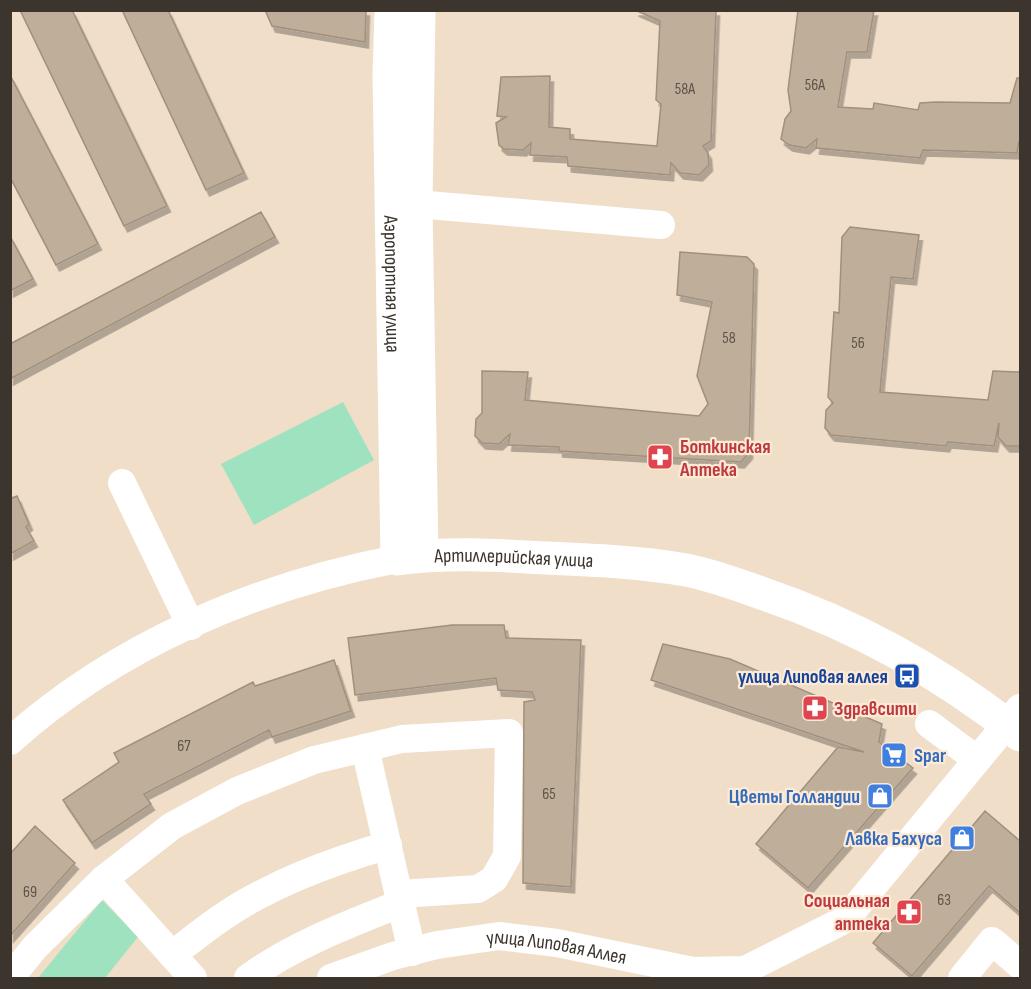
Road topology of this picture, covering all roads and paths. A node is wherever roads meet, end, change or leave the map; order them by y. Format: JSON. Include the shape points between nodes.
{"nodes":[{"id":1,"x":391,"y":10,"type":"edge"},
{"id":2,"x":418,"y":10,"type":"edge"},
{"id":3,"x":416,"y":204,"type":"junction"},
{"id":4,"x":661,"y":225,"type":"dead end"},
{"id":5,"x":122,"y":483,"type":"dead end"},
{"id":6,"x":409,"y":557,"type":"junction"},
{"id":7,"x":191,"y":626,"type":"junction"},
{"id":8,"x":1016,"y":723,"type":"edge"},
{"id":9,"x":929,"y":724,"type":"dead end"},
{"id":10,"x":10,"y":741,"type":"edge"},
{"id":11,"x":365,"y":748,"type":"junction"},
{"id":12,"x":976,"y":759,"type":"junction"},
{"id":13,"x":388,"y":845,"type":"junction"},
{"id":14,"x":104,"y":879,"type":"junction"},
{"id":15,"x":401,"y":899,"type":"junction"},
{"id":16,"x":412,"y":952,"type":"junction"},
{"id":17,"x":172,"y":955,"type":"junction"},
{"id":18,"x":1020,"y":965,"type":"edge"},
{"id":19,"x":759,"y":972,"type":"edge"},
{"id":20,"x":10,"y":978,"type":"edge"},
{"id":21,"x":193,"y":978,"type":"edge"},
{"id":22,"x":248,"y":978,"type":"edge"},
{"id":23,"x":331,"y":978,"type":"edge"},
{"id":24,"x":962,"y":978,"type":"edge"}],
"edges":[{"from":1,"to":6,"type":"main road","name":"Аэропортная улица","via":[[389,74]]},
{"from":2,"to":3,"type":"main road","name":"Аэропортная улица"},
{"from":3,"to":4,"type":"street"},
{"from":3,"to":6,"type":"main road","name":"Аэропортная улица"},
{"from":5,"to":7,"type":"street"},
{"from":6,"to":7,"type":"street","name":"Артиллерийская улица","via":[[295,584],[249,599]]},
{"from":6,"to":8,"type":"main road","name":"Артиллерийская улица","via":[[486,554],[687,571],[818,612],[884,643]]},
{"from":7,"to":10,"type":"street","name":"Артиллерийская улица","via":[[94,677]]},
{"from":8,"to":12,"type":"street","name":"улица Липовая Аллея"},
{"from":9,"to":12,"type":"street"},
{"from":11,"to":13,"type":"street"},
{"from":11,"to":14,"type":"street","via":[[314,760],[237,791],[172,826]]},
{"from":11,"to":15,"type":"street","via":[[402,739],[509,732],[507,856],[494,879],[478,889]]},
{"from":12,"to":19,"type":"street","name":"улица Липовая Аллея","via":[[846,919]]},
{"from":13,"to":15,"type":"street"},
{"from":13,"to":17,"type":"street","via":[[345,858],[277,887],[225,915]]},
{"from":14,"to":17,"type":"street"},
{"from":14,"to":20,"type":"street","via":[[35,947]]},
{"from":15,"to":16,"type":"street"},
{"from":15,"to":22,"type":"street"},
{"from":16,"to":19,"type":"street","name":"улица Липовая Аллея","via":[[499,936],[557,943],[693,971]]},
{"from":16,"to":23,"type":"street","name":"улица Липовая Аллея"},
{"from":17,"to":21,"type":"street"},
{"from":18,"to":24,"type":"street","via":[[992,940]]}]}
